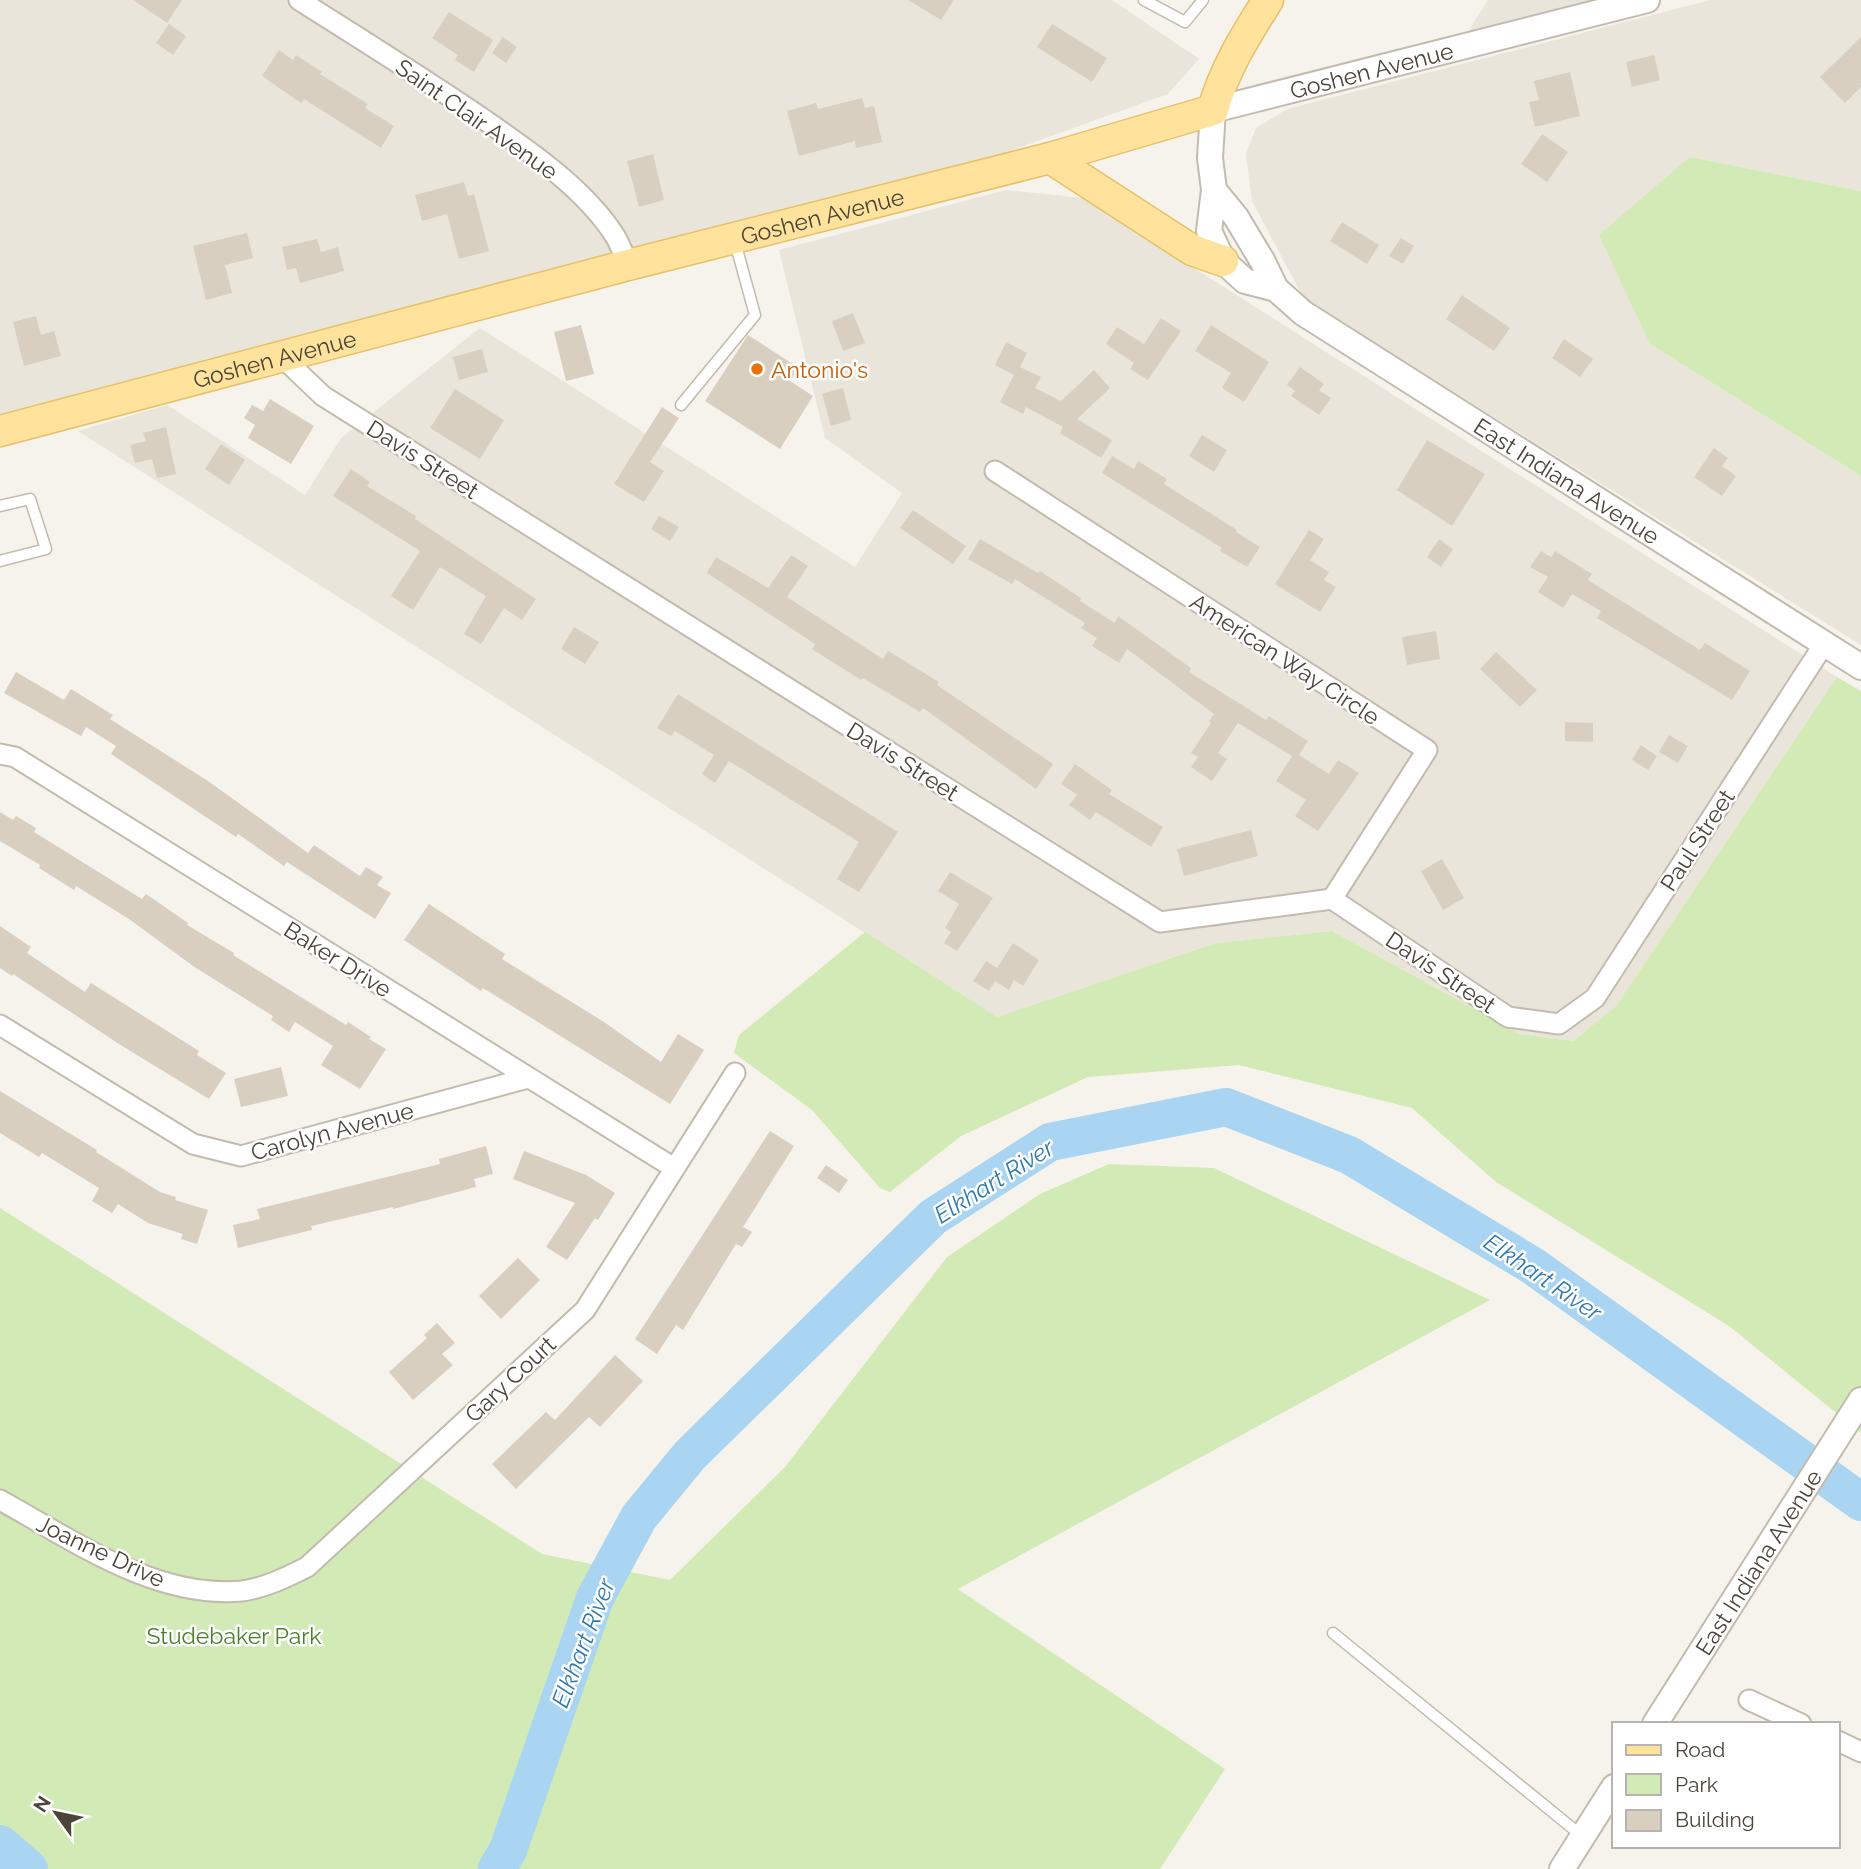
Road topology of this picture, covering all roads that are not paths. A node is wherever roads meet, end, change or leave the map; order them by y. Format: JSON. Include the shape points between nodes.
{"nodes":[{"id":1,"x":299,"y":0,"type":"edge"},
{"id":2,"x":1144,"y":0,"type":"edge"},
{"id":3,"x":1203,"y":0,"type":"edge"},
{"id":4,"x":1268,"y":0,"type":"edge"},
{"id":5,"x":1647,"y":0,"type":"edge"},
{"id":6,"x":1213,"y":110,"type":"junction"},
{"id":7,"x":1050,"y":158,"type":"junction"},
{"id":8,"x":1214,"y":190,"type":"junction"},
{"id":9,"x":733,"y":238,"type":"junction"},
{"id":10,"x":1223,"y":261,"type":"junction"},
{"id":11,"x":628,"y":265,"type":"junction"},
{"id":12,"x":1276,"y":289,"type":"junction"},
{"id":13,"x":282,"y":357,"type":"junction"},
{"id":14,"x":681,"y":405,"type":"dead end"},
{"id":15,"x":0,"y":431,"type":"edge"},
{"id":16,"x":995,"y":471,"type":"dead end"},
{"id":17,"x":0,"y":506,"type":"edge"},
{"id":18,"x":0,"y":561,"type":"edge"},
{"id":19,"x":1824,"y":644,"type":"junction"},
{"id":20,"x":1861,"y":667,"type":"edge"},
{"id":21,"x":0,"y":754,"type":"edge"},
{"id":22,"x":1332,"y":899,"type":"junction"},
{"id":23,"x":1559,"y":1024,"type":"joint"},
{"id":24,"x":0,"y":1025,"type":"edge"},
{"id":25,"x":735,"y":1073,"type":"dead end"},
{"id":26,"x":528,"y":1077,"type":"junction"},
{"id":27,"x":674,"y":1168,"type":"junction"},
{"id":28,"x":1861,"y":1400,"type":"edge"},
{"id":29,"x":0,"y":1500,"type":"edge"},
{"id":30,"x":206,"y":1591,"type":"joint"},
{"id":31,"x":1333,"y":1633,"type":"dead end"},
{"id":32,"x":1749,"y":1700,"type":"dead end"},
{"id":33,"x":1656,"y":1722,"type":"edge"},
{"id":34,"x":1797,"y":1722,"type":"edge"},
{"id":35,"x":1840,"y":1742,"type":"edge"},
{"id":36,"x":1861,"y":1752,"type":"edge"},
{"id":37,"x":1612,"y":1790,"type":"edge"},
{"id":38,"x":1583,"y":1837,"type":"junction"},
{"id":39,"x":1562,"y":1869,"type":"edge"}],
"edges":[{"from":1,"to":11,"type":"street","name":"Saint Clair Avenue","via":[[495,127],[561,177],[615,236]]},
{"from":2,"to":3,"type":"lane","via":[[1185,22]]},
{"from":4,"to":6,"type":"main road","via":[[1225,74]]},
{"from":5,"to":6,"type":"street","name":"Goshen Avenue"},
{"from":6,"to":7,"type":"main road","name":"Goshen Avenue"},
{"from":6,"to":8,"type":"street","name":"East Indiana Avenue","via":[[1210,158]]},
{"from":7,"to":9,"type":"main road","name":"Goshen Avenue"},
{"from":7,"to":10,"type":"main road","via":[[1192,250]]},
{"from":8,"to":10,"type":"street","name":"East Indiana Avenue","via":[[1209,231]]},
{"from":8,"to":12,"type":"street","name":"East Indiana Avenue","via":[[1236,217]]},
{"from":9,"to":11,"type":"main road","name":"Goshen Avenue"},
{"from":9,"to":14,"type":"lane","via":[[755,314]]},
{"from":10,"to":12,"type":"street","name":"East Indiana Avenue","via":[[1245,281]]},
{"from":11,"to":13,"type":"main road","name":"Goshen Avenue"},
{"from":12,"to":19,"type":"street","name":"East Indiana Avenue","via":[[1303,313]]},
{"from":13,"to":15,"type":"main road","name":"Goshen Avenue"},
{"from":13,"to":22,"type":"street","name":"Davis Street","via":[[323,396],[1160,922]]},
{"from":16,"to":22,"type":"street","name":"American Way Circle","via":[[1427,750]]},
{"from":17,"to":18,"type":"lane","via":[[30,499],[46,549]]},
{"from":19,"to":20,"type":"street","name":"East Indiana Avenue"},
{"from":19,"to":23,"type":"street","name":"Paul Street","via":[[1595,998]]},
{"from":21,"to":26,"type":"street","name":"Baker Drive","via":[[15,757]]},
{"from":22,"to":23,"type":"street","name":"Davis Street","via":[[1508,1017]]},
{"from":24,"to":26,"type":"street","name":"Carolyn Avenue","via":[[193,1144],[241,1156]]},
{"from":25,"to":27,"type":"street","name":"Gary Court"},
{"from":26,"to":27,"type":"street","name":"Baker Drive"},
{"from":27,"to":30,"type":"street","name":"Gary Court","via":[[585,1310],[307,1567],[243,1591]]},
{"from":28,"to":33,"type":"street","name":"East Indiana Avenue"},
{"from":29,"to":30,"type":"street","name":"Joanne Drive","via":[[142,1575]]},
{"from":31,"to":38,"type":"lane"},
{"from":32,"to":34,"type":"street"},
{"from":35,"to":36,"type":"street"},
{"from":37,"to":38,"type":"street"},
{"from":38,"to":39,"type":"street"}]}
